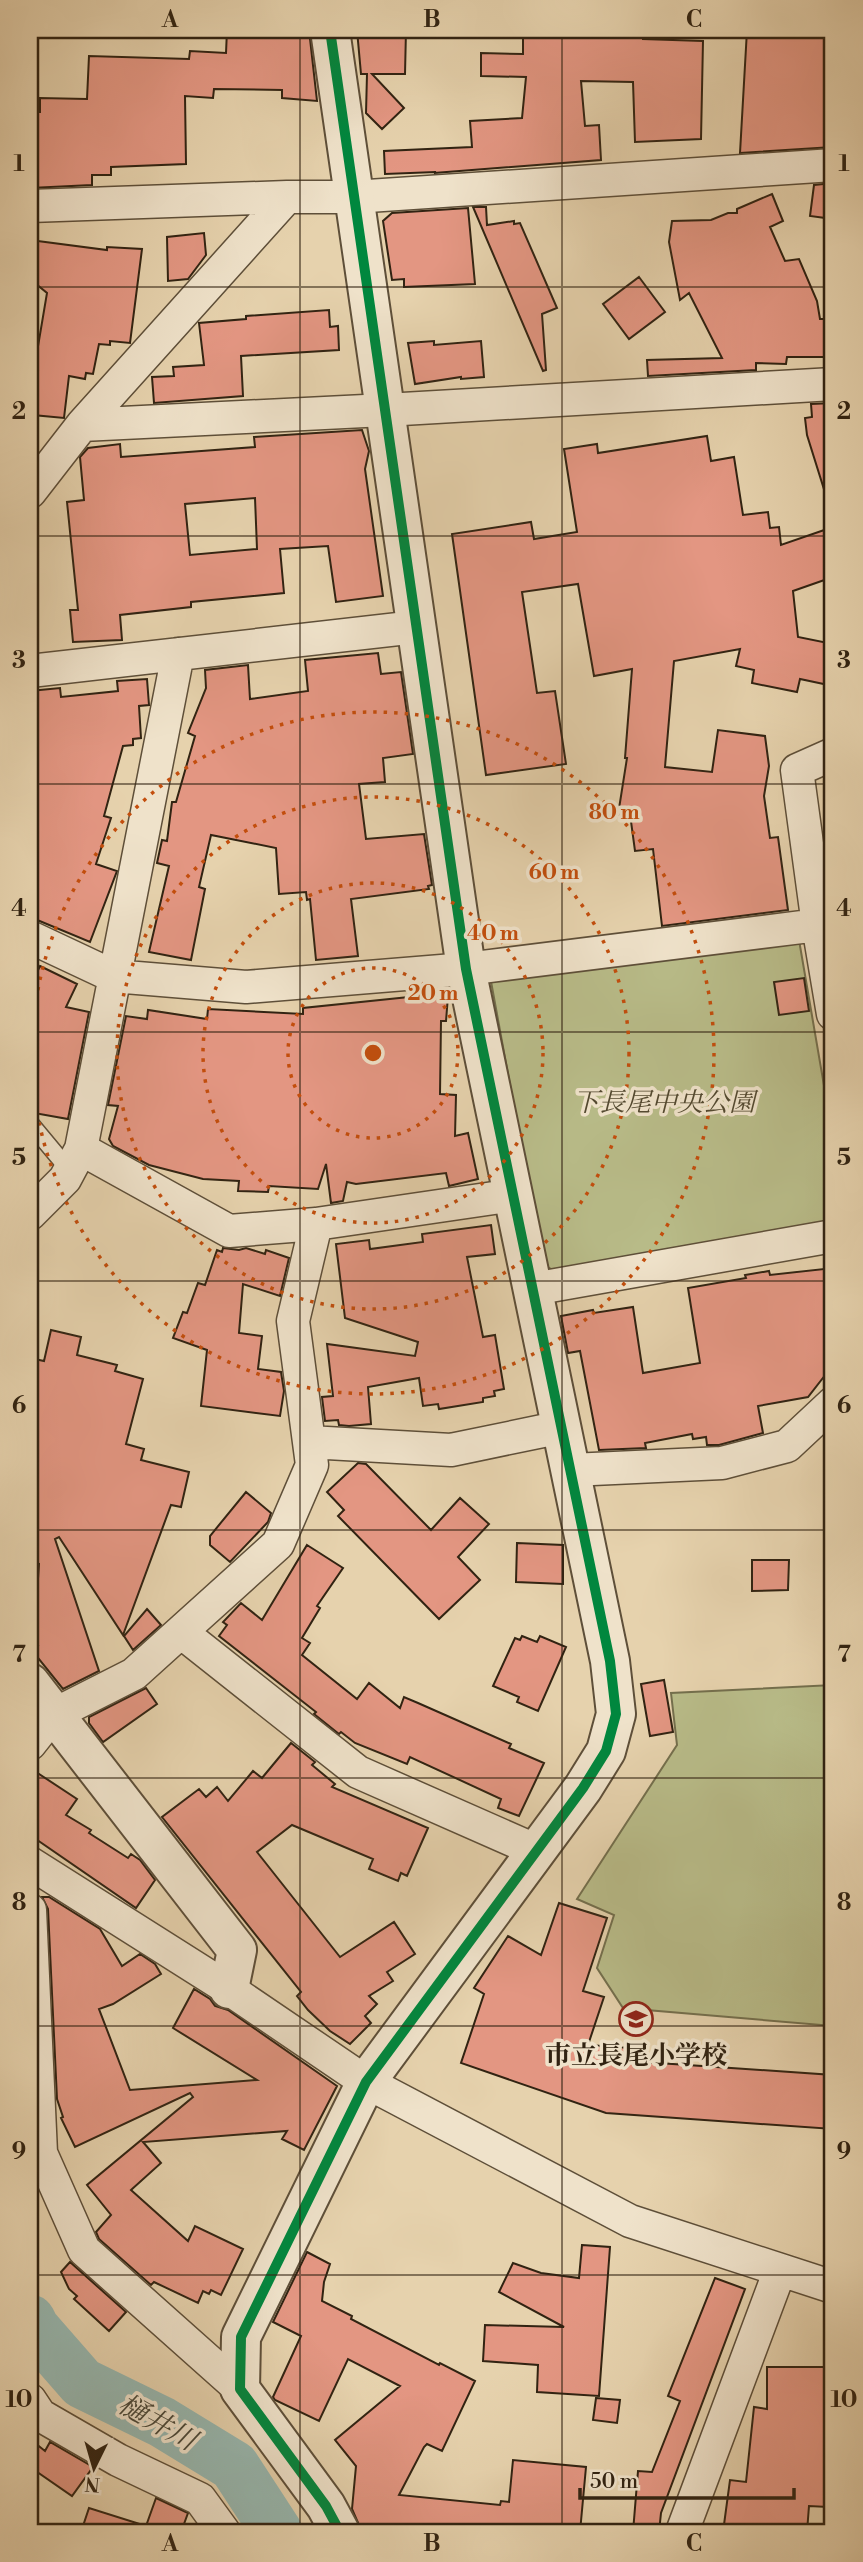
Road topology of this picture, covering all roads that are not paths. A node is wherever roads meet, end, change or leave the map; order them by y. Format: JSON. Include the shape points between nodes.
{"nodes":[{"id":1,"x":330,"y":30,"type":"edge"},
{"id":2,"x":833,"y":165,"type":"edge"},
{"id":3,"x":287,"y":197,"type":"junction"},
{"id":4,"x":353,"y":197,"type":"junction"},
{"id":5,"x":30,"y":206,"type":"edge"},
{"id":6,"x":833,"y":384,"type":"edge"},
{"id":7,"x":385,"y":410,"type":"junction"},
{"id":8,"x":82,"y":425,"type":"junction"},
{"id":9,"x":30,"y":492,"type":"edge"},
{"id":10,"x":416,"y":627,"type":"junction"},
{"id":11,"x":178,"y":654,"type":"junction"},
{"id":12,"x":30,"y":671,"type":"edge"},
{"id":13,"x":833,"y":754,"type":"edge"},
{"id":14,"x":818,"y":925,"type":"junction"},
{"id":15,"x":30,"y":937,"type":"edge"},
{"id":16,"x":466,"y":969,"type":"junction"},
{"id":17,"x":113,"y":976,"type":"junction"},
{"id":18,"x":833,"y":1014,"type":"edge"},
{"id":19,"x":30,"y":1123,"type":"edge"},
{"id":20,"x":75,"y":1160,"type":"junction"},
{"id":21,"x":514,"y":1195,"type":"junction"},
{"id":22,"x":30,"y":1214,"type":"edge"},
{"id":23,"x":316,"y":1224,"type":"junction"},
{"id":24,"x":833,"y":1236,"type":"edge"},
{"id":25,"x":533,"y":1289,"type":"junction"},
{"id":26,"x":833,"y":1403,"type":"edge"},
{"id":27,"x":562,"y":1427,"type":"junction"},
{"id":28,"x":309,"y":1442,"type":"junction"},
{"id":29,"x":571,"y":1470,"type":"junction"},
{"id":30,"x":181,"y":1632,"type":"junction"},
{"id":31,"x":30,"y":1683,"type":"edge"},
{"id":32,"x":54,"y":1715,"type":"junction"},
{"id":33,"x":30,"y":1744,"type":"edge"},
{"id":34,"x":537,"y":1851,"type":"junction"},
{"id":35,"x":30,"y":1863,"type":"edge"},
{"id":36,"x":30,"y":1910,"type":"edge"},
{"id":37,"x":229,"y":1989,"type":"junction"},
{"id":38,"x":366,"y":2082,"type":"junction"},
{"id":39,"x":780,"y":2270,"type":"junction"},
{"id":40,"x":833,"y":2287,"type":"edge"},
{"id":41,"x":240,"y":2389,"type":"junction"},
{"id":42,"x":30,"y":2400,"type":"edge"},
{"id":43,"x":224,"y":2532,"type":"edge"},
{"id":44,"x":340,"y":2532,"type":"edge"},
{"id":45,"x":682,"y":2532,"type":"edge"}],
"edges":[{"from":1,"to":4,"type":"street"},
{"from":2,"to":4,"type":"street"},
{"from":3,"to":4,"type":"street"},
{"from":3,"to":5,"type":"street"},
{"from":3,"to":8,"type":"street"},
{"from":4,"to":7,"type":"street"},
{"from":6,"to":7,"type":"street"},
{"from":7,"to":8,"type":"street"},
{"from":7,"to":10,"type":"street"},
{"from":8,"to":9,"type":"street"},
{"from":10,"to":11,"type":"street"},
{"from":10,"to":16,"type":"street"},
{"from":11,"to":12,"type":"street"},
{"from":11,"to":17,"type":"street"},
{"from":13,"to":14,"type":"street","via":[[797,770]]},
{"from":14,"to":16,"type":"street"},
{"from":14,"to":18,"type":"street"},
{"from":15,"to":17,"type":"street"},
{"from":16,"to":17,"type":"street","via":[[246,987]]},
{"from":16,"to":21,"type":"street"},
{"from":17,"to":20,"type":"street"},
{"from":19,"to":20,"type":"lane"},
{"from":20,"to":22,"type":"street","via":[[65,1179]]},
{"from":20,"to":23,"type":"street","via":[[229,1231]]},
{"from":21,"to":23,"type":"street"},
{"from":21,"to":25,"type":"street"},
{"from":23,"to":28,"type":"street","via":[[293,1321]]},
{"from":24,"to":25,"type":"street"},
{"from":25,"to":27,"type":"street"},
{"from":26,"to":29,"type":"street","via":[[787,1446],[722,1463]]},
{"from":27,"to":28,"type":"street","via":[[451,1450]]},
{"from":27,"to":29,"type":"street"},
{"from":28,"to":30,"type":"street","via":[[312,1465],[278,1544]]},
{"from":29,"to":34,"type":"street","via":[[610,1661],[616,1714],[606,1751]]},
{"from":30,"to":32,"type":"street","via":[[134,1674]]},
{"from":30,"to":34,"type":"street","via":[[358,1772]]},
{"from":31,"to":32,"type":"street"},
{"from":32,"to":33,"type":"street"},
{"from":32,"to":37,"type":"street","via":[[237,1950]]},
{"from":34,"to":38,"type":"street"},
{"from":35,"to":37,"type":"street"},
{"from":36,"to":41,"type":"street","via":[[41,2153],[84,2250]]},
{"from":37,"to":38,"type":"street"},
{"from":38,"to":39,"type":"street","via":[[630,2221]]},
{"from":38,"to":41,"type":"street","via":[[241,2337]]},
{"from":39,"to":40,"type":"street"},
{"from":39,"to":45,"type":"street"},
{"from":41,"to":44,"type":"street"},
{"from":42,"to":43,"type":"street","via":[[40,2415],[118,2460],[200,2499]]}]}
